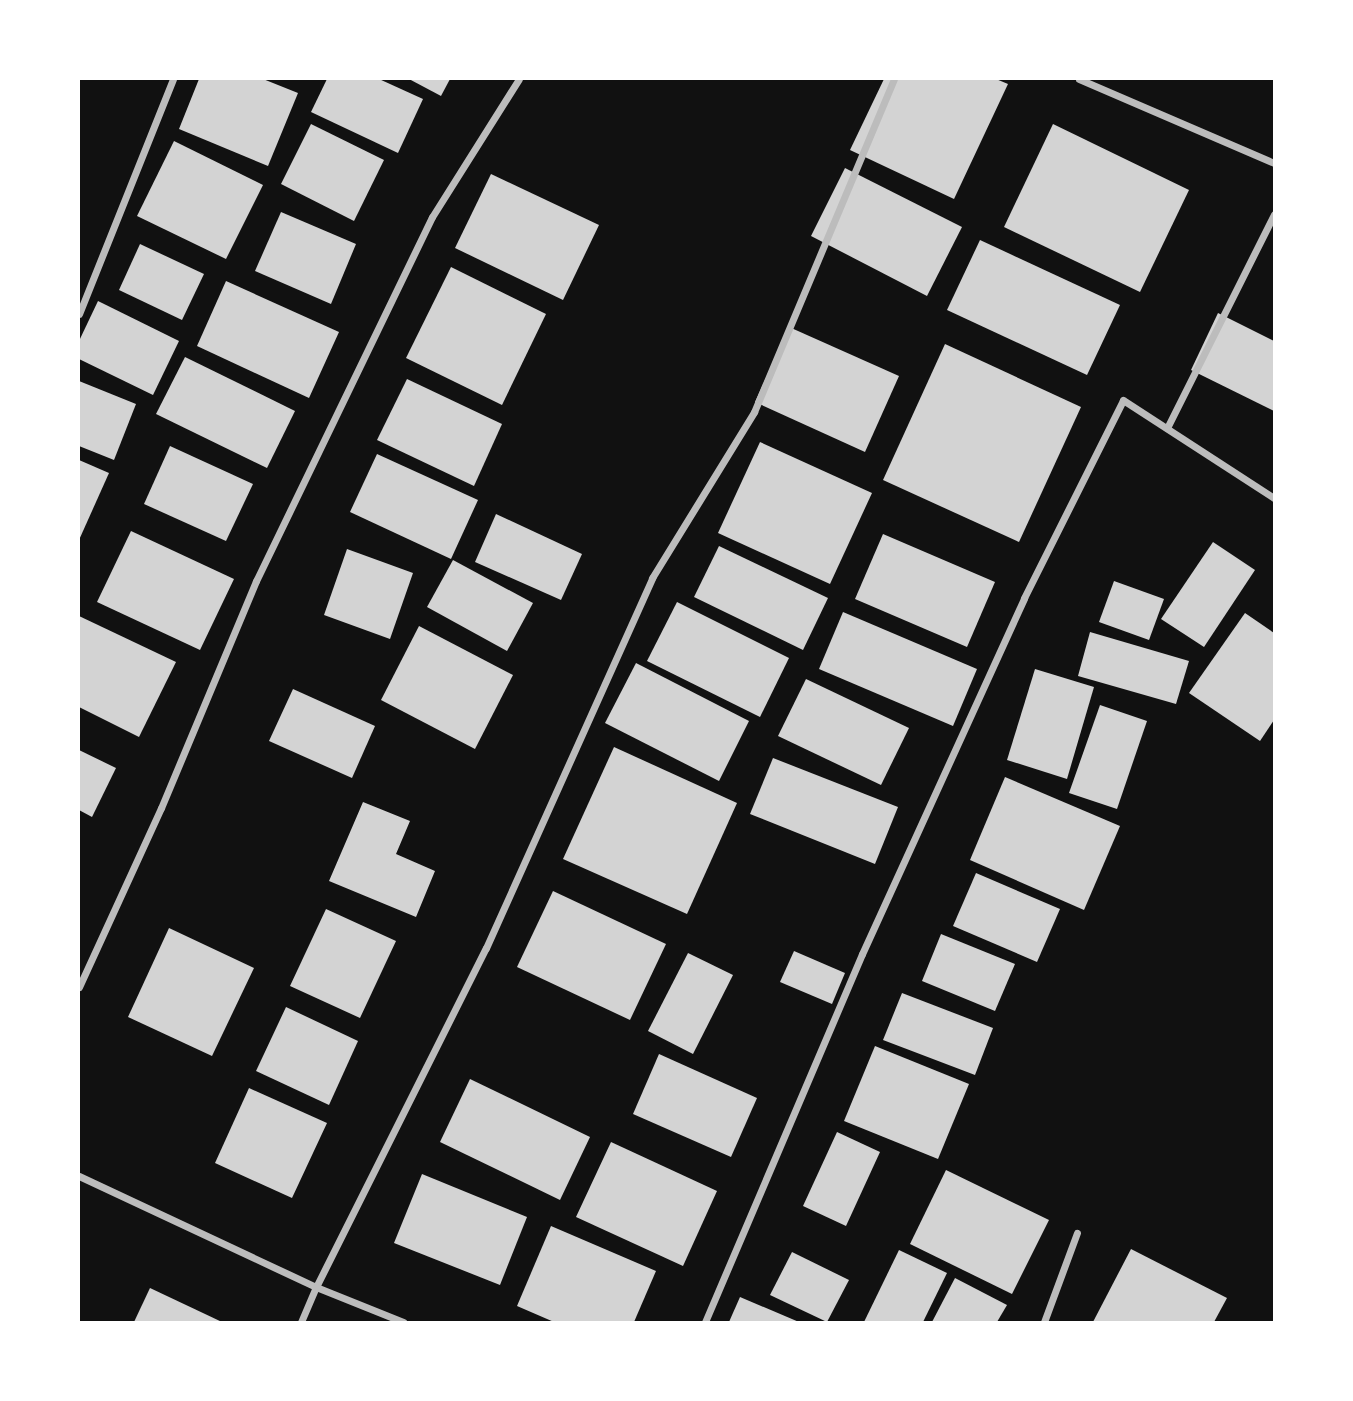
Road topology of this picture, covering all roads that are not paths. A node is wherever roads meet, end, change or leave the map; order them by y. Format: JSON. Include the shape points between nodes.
{"nodes":[{"id":1,"x":173,"y":79,"type":"edge"},
{"id":2,"x":519,"y":79,"type":"edge"},
{"id":3,"x":894,"y":79,"type":"edge"},
{"id":4,"x":1079,"y":79,"type":"edge"},
{"id":5,"x":1274,"y":163,"type":"edge"},
{"id":6,"x":1274,"y":214,"type":"edge"},
{"id":7,"x":79,"y":314,"type":"edge"},
{"id":8,"x":1167,"y":428,"type":"junction"},
{"id":9,"x":1274,"y":498,"type":"edge"},
{"id":10,"x":79,"y":987,"type":"edge"},
{"id":11,"x":79,"y":1177,"type":"edge"},
{"id":12,"x":1077,"y":1234,"type":"dead end"},
{"id":13,"x":316,"y":1287,"type":"junction"},
{"id":14,"x":301,"y":1322,"type":"edge"},
{"id":15,"x":403,"y":1322,"type":"edge"},
{"id":16,"x":705,"y":1322,"type":"edge"},
{"id":17,"x":1044,"y":1322,"type":"edge"}],
"edges":[{"from":1,"to":7,"type":"street"},
{"from":2,"to":10,"type":"street","via":[[432,217],[256,581],[161,808]]},
{"from":3,"to":13,"type":"street","via":[[754,412],[652,578],[486,948]]},
{"from":4,"to":5,"type":"street"},
{"from":6,"to":8,"type":"street"},
{"from":8,"to":9,"type":"street"},
{"from":8,"to":16,"type":"street","via":[[1123,400],[1024,598],[862,954]]},
{"from":11,"to":13,"type":"street"},
{"from":12,"to":17,"type":"street"},
{"from":13,"to":14,"type":"street"},
{"from":13,"to":15,"type":"street"}]}
